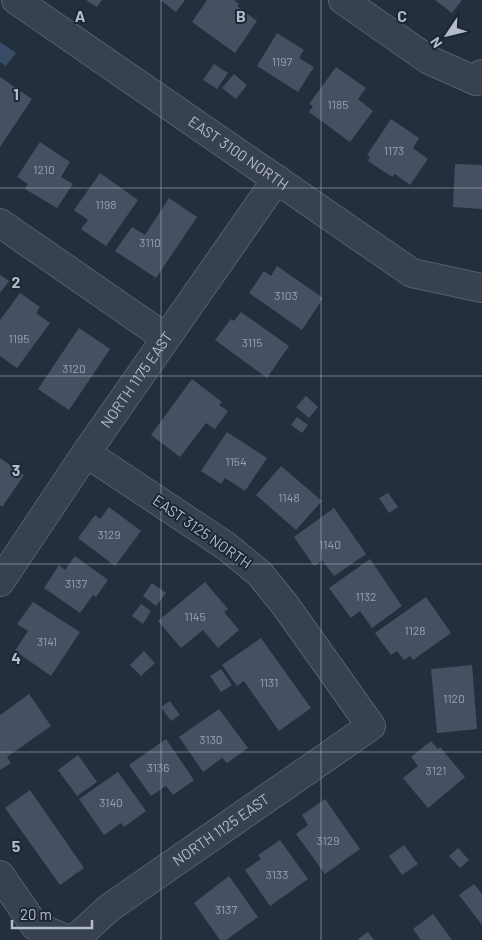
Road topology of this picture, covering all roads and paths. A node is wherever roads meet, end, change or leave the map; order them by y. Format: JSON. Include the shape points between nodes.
{"nodes":[{"id":1,"x":16,"y":0,"type":"edge"},
{"id":2,"x":342,"y":0,"type":"edge"},
{"id":3,"x":479,"y":78,"type":"edge"},
{"id":4,"x":277,"y":179,"type":"junction"},
{"id":5,"x":0,"y":223,"type":"edge"},
{"id":6,"x":476,"y":287,"type":"edge"},
{"id":7,"x":166,"y":338,"type":"junction"},
{"id":8,"x":86,"y":453,"type":"junction"},
{"id":9,"x":0,"y":582,"type":"edge"},
{"id":10,"x":371,"y":726,"type":"joint"},
{"id":11,"x":0,"y":875,"type":"edge"},
{"id":12,"x":69,"y":940,"type":"edge"},
{"id":13,"x":74,"y":940,"type":"edge"}],
"edges":[{"from":1,"to":4,"type":"street","name":"EAST 3100 NORTH"},
{"from":2,"to":3,"type":"street","via":[[429,60]]},
{"from":4,"to":6,"type":"street","name":"EAST 3100 NORTH","via":[[412,273]]},
{"from":4,"to":7,"type":"street","name":"NORTH 1175 EAST"},
{"from":5,"to":7,"type":"street"},
{"from":7,"to":8,"type":"street","name":"NORTH 1175 EAST"},
{"from":8,"to":9,"type":"street","name":"NORTH 1175 EAST"},
{"from":8,"to":10,"type":"street","name":"EAST 3125 NORTH","via":[[226,546],[260,574]]},
{"from":10,"to":13,"type":"street","name":"NORTH 1125 EAST","via":[[108,908]]},
{"from":11,"to":12,"type":"street","via":[[35,926]]}]}
